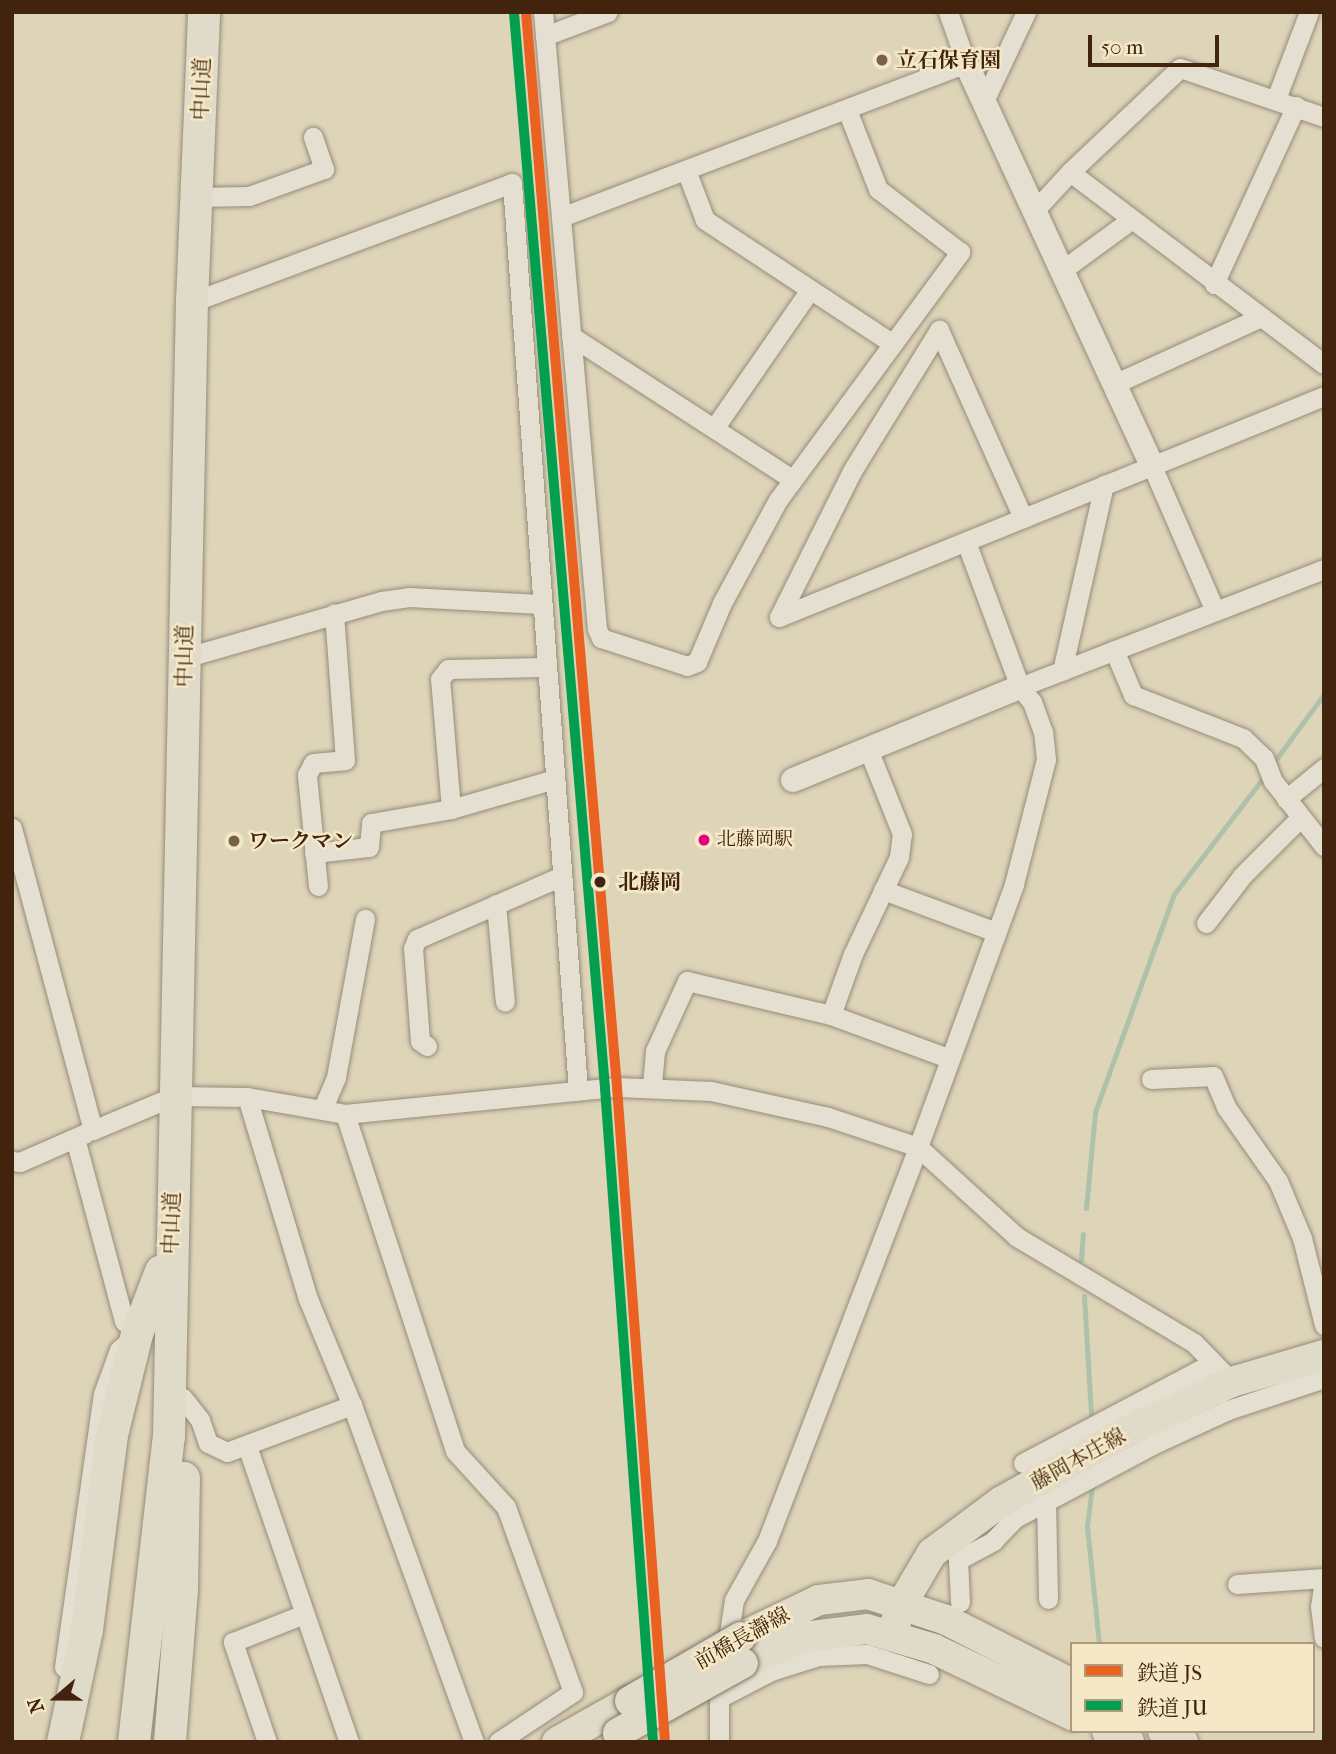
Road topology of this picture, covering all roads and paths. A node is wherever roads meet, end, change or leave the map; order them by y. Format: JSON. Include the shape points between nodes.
{"nodes":[{"id":1,"x":204,"y":12,"type":"edge"},
{"id":2,"x":543,"y":12,"type":"edge"},
{"id":3,"x":608,"y":12,"type":"edge"},
{"id":4,"x":948,"y":12,"type":"edge"},
{"id":5,"x":1026,"y":12,"type":"edge"},
{"id":6,"x":1309,"y":12,"type":"edge"},
{"id":7,"x":545,"y":36,"type":"junction"},
{"id":8,"x":966,"y":62,"type":"junction"},
{"id":9,"x":1276,"y":99,"type":"junction"},
{"id":10,"x":983,"y":103,"type":"junction"},
{"id":11,"x":1296,"y":106,"type":"junction"},
{"id":12,"x":847,"y":110,"type":"junction"},
{"id":13,"x":1324,"y":117,"type":"edge"},
{"id":14,"x":313,"y":137,"type":"dead end"},
{"id":15,"x":686,"y":170,"type":"junction"},
{"id":16,"x":1070,"y":172,"type":"junction"},
{"id":17,"x":196,"y":197,"type":"junction"},
{"id":18,"x":1033,"y":212,"type":"junction"},
{"id":19,"x":561,"y":217,"type":"junction"},
{"id":20,"x":1132,"y":219,"type":"junction"},
{"id":21,"x":1061,"y":271,"type":"junction"},
{"id":22,"x":1214,"y":284,"type":"junction"},
{"id":23,"x":810,"y":290,"type":"junction"},
{"id":24,"x":192,"y":302,"type":"junction"},
{"id":25,"x":1261,"y":317,"type":"junction"},
{"id":26,"x":571,"y":336,"type":"junction"},
{"id":27,"x":890,"y":342,"type":"junction"},
{"id":28,"x":1324,"y":364,"type":"edge"},
{"id":29,"x":1114,"y":384,"type":"junction"},
{"id":30,"x":1324,"y":396,"type":"edge"},
{"id":31,"x":715,"y":427,"type":"junction"},
{"id":32,"x":1152,"y":466,"type":"junction"},
{"id":33,"x":792,"y":479,"type":"junction"},
{"id":34,"x":1104,"y":485,"type":"junction"},
{"id":35,"x":1023,"y":518,"type":"junction"},
{"id":36,"x":966,"y":542,"type":"junction"},
{"id":37,"x":1324,"y":569,"type":"edge"},
{"id":38,"x":540,"y":604,"type":"junction"},
{"id":39,"x":1215,"y":611,"type":"junction"},
{"id":40,"x":334,"y":613,"type":"junction"},
{"id":41,"x":1114,"y":650,"type":"junction"},
{"id":42,"x":184,"y":658,"type":"junction"},
{"id":43,"x":545,"y":667,"type":"junction"},
{"id":44,"x":1062,"y":671,"type":"junction"},
{"id":45,"x":1020,"y":687,"type":"junction"},
{"id":46,"x":868,"y":749,"type":"junction"},
{"id":47,"x":1324,"y":768,"type":"edge"},
{"id":48,"x":555,"y":779,"type":"junction"},
{"id":49,"x":793,"y":779,"type":"dead end"},
{"id":50,"x":1286,"y":799,"type":"junction"},
{"id":51,"x":451,"y":809,"type":"junction"},
{"id":52,"x":1300,"y":818,"type":"junction"},
{"id":53,"x":12,"y":828,"type":"edge"},
{"id":54,"x":1324,"y":846,"type":"edge"},
{"id":55,"x":314,"y":853,"type":"junction"},
{"id":56,"x":562,"y":876,"type":"junction"},
{"id":57,"x":318,"y":886,"type":"dead end"},
{"id":58,"x":883,"y":890,"type":"junction"},
{"id":59,"x":496,"y":904,"type":"junction"},
{"id":60,"x":365,"y":919,"type":"dead end"},
{"id":61,"x":1206,"y":923,"type":"dead end"},
{"id":62,"x":996,"y":932,"type":"junction"},
{"id":63,"x":505,"y":1002,"type":"dead end"},
{"id":64,"x":831,"y":1015,"type":"junction"},
{"id":65,"x":427,"y":1046,"type":"dead end"},
{"id":66,"x":948,"y":1058,"type":"junction"},
{"id":67,"x":1151,"y":1079,"type":"dead end"},
{"id":68,"x":652,"y":1085,"type":"junction"},
{"id":69,"x":578,"y":1091,"type":"junction"},
{"id":70,"x":174,"y":1096,"type":"junction"},
{"id":71,"x":247,"y":1097,"type":"junction"},
{"id":72,"x":323,"y":1108,"type":"junction"},
{"id":73,"x":345,"y":1114,"type":"junction"},
{"id":74,"x":93,"y":1130,"type":"junction"},
{"id":75,"x":75,"y":1138,"type":"junction"},
{"id":76,"x":918,"y":1147,"type":"junction"},
{"id":77,"x":12,"y":1161,"type":"edge"},
{"id":78,"x":171,"y":1243,"type":"junction"},
{"id":79,"x":168,"y":1299,"type":"junction"},
{"id":80,"x":1324,"y":1325,"type":"edge"},
{"id":81,"x":137,"y":1334,"type":"junction"},
{"id":82,"x":1324,"y":1355,"type":"edge"},
{"id":83,"x":1223,"y":1372,"type":"junction"},
{"id":84,"x":1324,"y":1378,"type":"edge"},
{"id":85,"x":183,"y":1398,"type":"junction"},
{"id":86,"x":352,"y":1405,"type":"junction"},
{"id":87,"x":247,"y":1446,"type":"junction"},
{"id":88,"x":1023,"y":1463,"type":"dead end"},
{"id":89,"x":1046,"y":1501,"type":"junction"},
{"id":90,"x":1324,"y":1579,"type":"edge"},
{"id":91,"x":1237,"y":1584,"type":"dead end"},
{"id":92,"x":1048,"y":1599,"type":"dead end"},
{"id":93,"x":903,"y":1602,"type":"junction"},
{"id":94,"x":960,"y":1602,"type":"dead end"},
{"id":95,"x":304,"y":1614,"type":"junction"},
{"id":96,"x":891,"y":1636,"type":"junction"},
{"id":97,"x":1324,"y":1638,"type":"edge"},
{"id":98,"x":742,"y":1650,"type":"junction"},
{"id":99,"x":929,"y":1674,"type":"dead end"},
{"id":100,"x":1070,"y":1683,"type":"edge"},
{"id":101,"x":719,"y":1698,"type":"junction"},
{"id":102,"x":1070,"y":1714,"type":"edge"},
{"id":103,"x":1111,"y":1733,"type":"edge"},
{"id":104,"x":1167,"y":1733,"type":"edge"},
{"id":105,"x":610,"y":1737,"type":"edge"},
{"id":106,"x":48,"y":1742,"type":"edge"},
{"id":107,"x":62,"y":1742,"type":"edge"},
{"id":108,"x":114,"y":1742,"type":"edge"},
{"id":109,"x":134,"y":1742,"type":"edge"},
{"id":110,"x":170,"y":1742,"type":"edge"},
{"id":111,"x":267,"y":1742,"type":"edge"},
{"id":112,"x":349,"y":1742,"type":"edge"},
{"id":113,"x":474,"y":1742,"type":"edge"},
{"id":114,"x":498,"y":1742,"type":"edge"},
{"id":115,"x":557,"y":1742,"type":"edge"},
{"id":116,"x":719,"y":1742,"type":"edge"},
{"id":117,"x":1129,"y":1742,"type":"edge"},
{"id":118,"x":1183,"y":1742,"type":"edge"}],
"edges":[{"from":1,"to":17,"type":"highway","name":"中山道"},
{"from":2,"to":7,"type":"street"},
{"from":3,"to":7,"type":"street"},
{"from":4,"to":8,"type":"street"},
{"from":5,"to":10,"type":"street"},
{"from":6,"to":9,"type":"street"},
{"from":7,"to":19,"type":"street"},
{"from":8,"to":10,"type":"street"},
{"from":8,"to":12,"type":"street"},
{"from":9,"to":11,"type":"street"},
{"from":9,"to":16,"type":"street","via":[[1180,68]]},
{"from":10,"to":18,"type":"street"},
{"from":11,"to":13,"type":"street"},
{"from":11,"to":22,"type":"street"},
{"from":12,"to":15,"type":"street"},
{"from":12,"to":27,"type":"street","via":[[877,189],[960,252]]},
{"from":14,"to":17,"type":"street","via":[[324,169],[249,196]]},
{"from":15,"to":19,"type":"street"},
{"from":15,"to":23,"type":"street","via":[[705,220]]},
{"from":16,"to":18,"type":"street"},
{"from":16,"to":20,"type":"street"},
{"from":17,"to":24,"type":"highway","name":"中山道"},
{"from":18,"to":21,"type":"street"},
{"from":19,"to":26,"type":"street"},
{"from":20,"to":21,"type":"street"},
{"from":20,"to":22,"type":"street"},
{"from":21,"to":29,"type":"street"},
{"from":22,"to":25,"type":"street"},
{"from":23,"to":27,"type":"street"},
{"from":23,"to":31,"type":"street"},
{"from":24,"to":38,"type":"street","via":[[512,183]]},
{"from":24,"to":42,"type":"highway","name":"中山道"},
{"from":25,"to":28,"type":"street"},
{"from":25,"to":29,"type":"street"},
{"from":26,"to":31,"type":"street"},
{"from":26,"to":33,"type":"street","via":[[601,638],[687,666],[697,662],[722,603]]},
{"from":27,"to":33,"type":"street"},
{"from":29,"to":32,"type":"street"},
{"from":30,"to":32,"type":"street"},
{"from":31,"to":33,"type":"street"},
{"from":32,"to":34,"type":"street"},
{"from":32,"to":39,"type":"street"},
{"from":34,"to":35,"type":"street"},
{"from":34,"to":44,"type":"street"},
{"from":35,"to":36,"type":"street"},
{"from":35,"to":36,"type":"street","via":[[939,330],[852,471],[779,617]]},
{"from":36,"to":45,"type":"street"},
{"from":37,"to":39,"type":"street"},
{"from":38,"to":40,"type":"street","via":[[409,597]]},
{"from":38,"to":43,"type":"street"},
{"from":39,"to":41,"type":"street"},
{"from":40,"to":42,"type":"street"},
{"from":40,"to":55,"type":"street","via":[[345,760],[313,763],[307,775]]},
{"from":41,"to":44,"type":"street"},
{"from":41,"to":50,"type":"street","via":[[1133,695],[1243,738],[1264,758]]},
{"from":42,"to":70,"type":"highway","name":"中山道"},
{"from":43,"to":48,"type":"street"},
{"from":43,"to":51,"type":"street","via":[[448,669],[440,679]]},
{"from":44,"to":45,"type":"street"},
{"from":45,"to":46,"type":"street"},
{"from":45,"to":62,"type":"street","via":[[1032,702],[1043,732],[1046,759],[1014,884]]},
{"from":46,"to":49,"type":"street"},
{"from":46,"to":58,"type":"street","via":[[902,834],[899,857]]},
{"from":47,"to":50,"type":"street"},
{"from":48,"to":51,"type":"street"},
{"from":48,"to":56,"type":"street"},
{"from":50,"to":52,"type":"street"},
{"from":51,"to":55,"type":"street","via":[[371,823],[369,847]]},
{"from":52,"to":54,"type":"street"},
{"from":52,"to":61,"type":"street","via":[[1242,876]]},
{"from":53,"to":74,"type":"street"},
{"from":55,"to":57,"type":"street"},
{"from":56,"to":59,"type":"street"},
{"from":56,"to":69,"type":"street"},
{"from":58,"to":62,"type":"street"},
{"from":58,"to":64,"type":"street"},
{"from":59,"to":63,"type":"street"},
{"from":59,"to":65,"type":"street","via":[[417,939],[413,948],[420,1041]]},
{"from":60,"to":72,"type":"street","via":[[336,1077]]},
{"from":62,"to":66,"type":"street"},
{"from":64,"to":66,"type":"street"},
{"from":64,"to":68,"type":"street","via":[[687,981],[654,1051]]},
{"from":66,"to":76,"type":"street"},
{"from":67,"to":80,"type":"street","via":[[1213,1076],[1226,1107],[1278,1181],[1303,1238]]},
{"from":68,"to":69,"type":"street"},
{"from":68,"to":76,"type":"street","via":[[711,1091],[828,1117]]},
{"from":69,"to":73,"type":"street"},
{"from":70,"to":71,"type":"street"},
{"from":70,"to":74,"type":"street"},
{"from":70,"to":78,"type":"highway","name":"中山道"},
{"from":71,"to":72,"type":"street"},
{"from":71,"to":86,"type":"street","via":[[308,1299]]},
{"from":72,"to":73,"type":"street"},
{"from":73,"to":114,"type":"street","via":[[455,1451],[506,1507],[573,1692]]},
{"from":74,"to":75,"type":"street"},
{"from":75,"to":77,"type":"street","via":[[20,1162]]},
{"from":75,"to":81,"type":"street","via":[[124,1321]]},
{"from":76,"to":83,"type":"street","via":[[1017,1237],[1194,1343]]},
{"from":76,"to":101,"type":"street","via":[[767,1541],[734,1600]]},
{"from":78,"to":79,"type":"highway","name":"中山道"},
{"from":78,"to":81,"type":"highway"},
{"from":78,"to":85,"type":"highway"},
{"from":79,"to":108,"type":"highway","name":"中山道"},
{"from":79,"to":109,"type":"highway","name":"中山道","via":[[169,1437]]},
{"from":81,"to":106,"type":"street","via":[[119,1350],[103,1394],[58,1710]]},
{"from":81,"to":107,"type":"highway","via":[[112,1435],[87,1630]]},
{"from":82,"to":83,"type":"main road","name":"藤岡本庄線"},
{"from":83,"to":88,"type":"street"},
{"from":83,"to":93,"type":"main road","name":"藤岡本庄線","via":[[951,1534],[932,1553]]},
{"from":84,"to":89,"type":"street","via":[[1228,1410]]},
{"from":85,"to":87,"type":"street","via":[[215,1448],[227,1451]]},
{"from":85,"to":110,"type":"highway","via":[[182,1590]]},
{"from":86,"to":87,"type":"street"},
{"from":86,"to":113,"type":"street"},
{"from":87,"to":95,"type":"street"},
{"from":89,"to":92,"type":"street"},
{"from":89,"to":94,"type":"street","via":[[1015,1518],[993,1541],[958,1560]]},
{"from":90,"to":91,"type":"street"},
{"from":90,"to":97,"type":"street","via":[[1320,1606]]},
{"from":93,"to":96,"type":"main road","name":"藤岡本庄線"},
{"from":93,"to":98,"type":"main road","name":"前橋長瀞線","via":[[868,1594],[843,1595],[795,1609]]},
{"from":93,"to":100,"type":"main road","name":"前橋長瀞線"},
{"from":95,"to":111,"type":"street","via":[[233,1642]]},
{"from":95,"to":112,"type":"street"},
{"from":96,"to":98,"type":"main road","via":[[867,1629],[826,1631]]},
{"from":96,"to":102,"type":"main road","via":[[934,1649]]},
{"from":98,"to":105,"type":"main road","name":"前橋長瀞線","bridge":true},
{"from":98,"to":115,"type":"main road","name":"前橋長瀞線","bridge":true,"via":[[629,1701]]},
{"from":99,"to":101,"type":"street","via":[[867,1654],[819,1656],[771,1671]]},
{"from":101,"to":116,"type":"street"},
{"from":103,"to":117,"type":"main road"},
{"from":104,"to":118,"type":"main road"}]}
